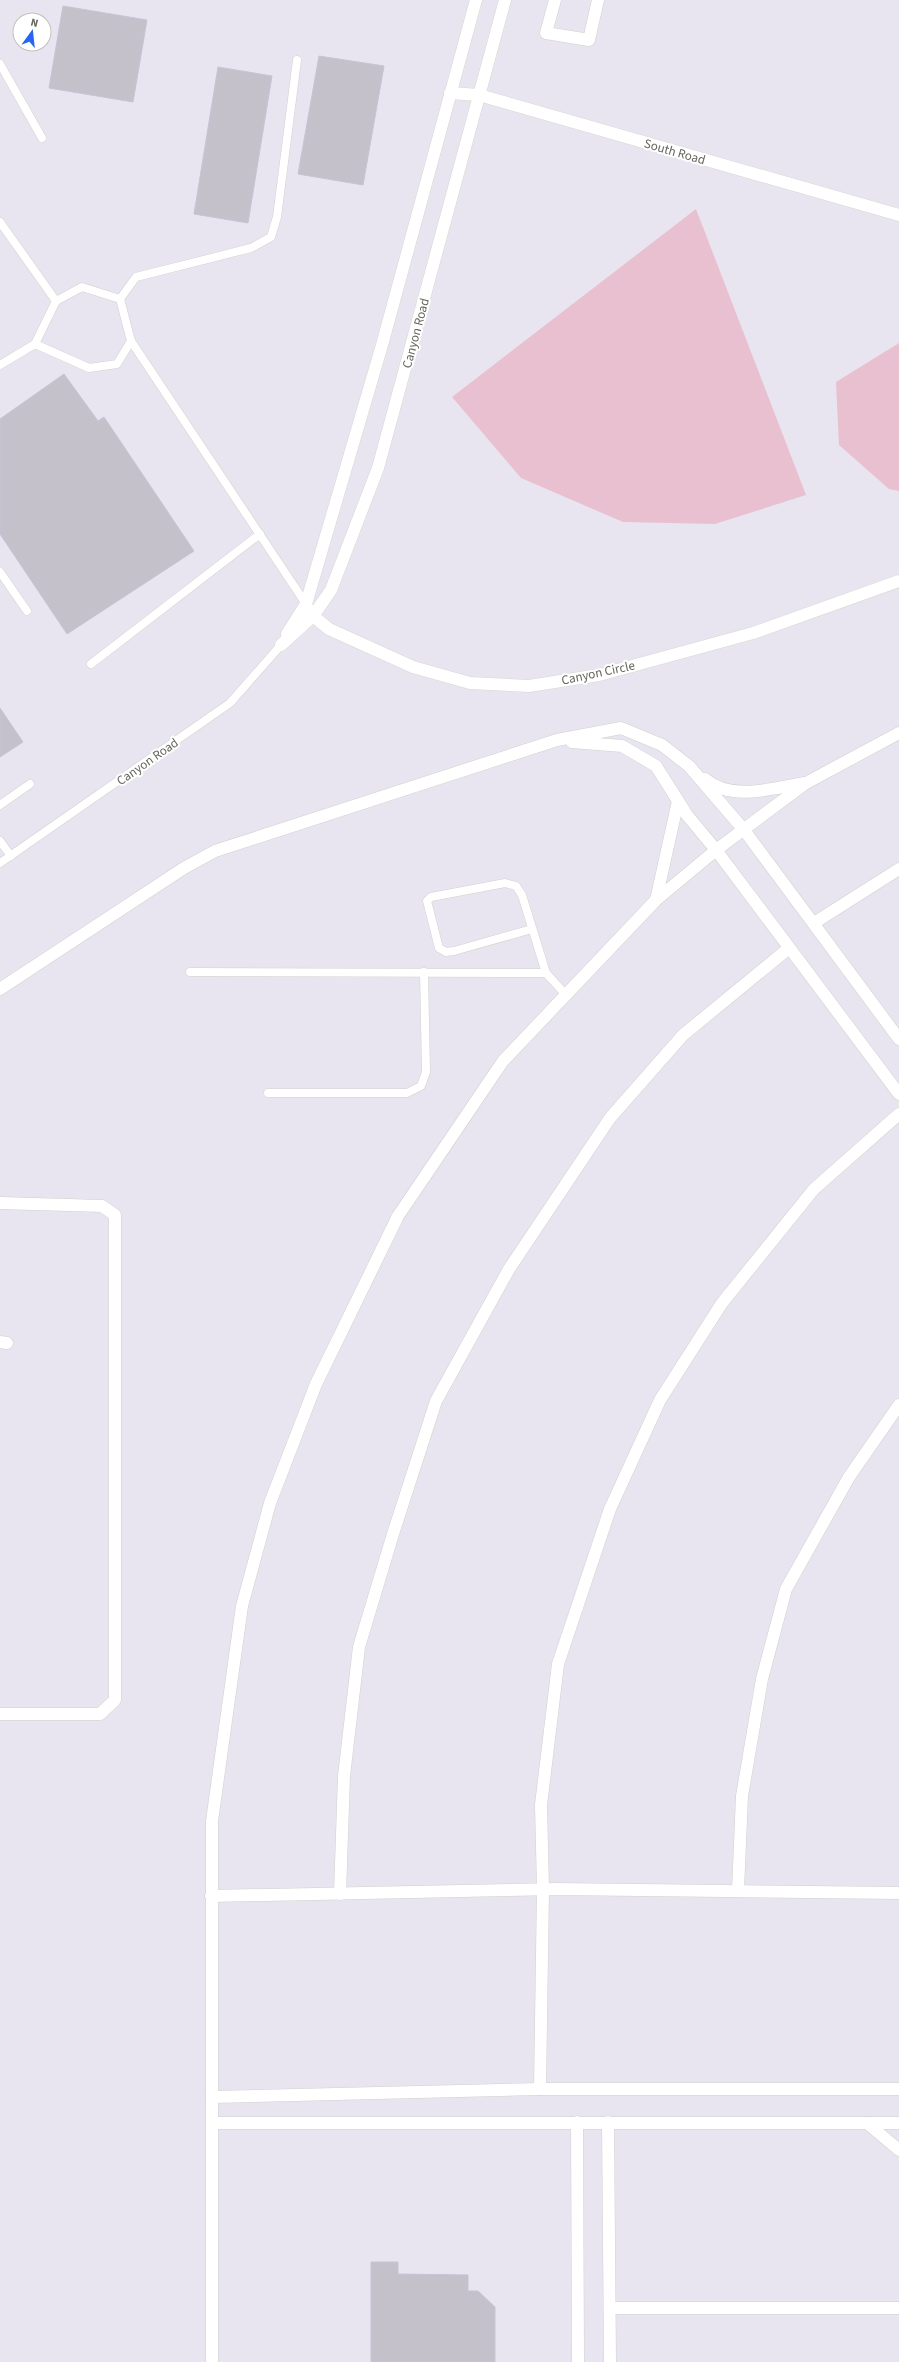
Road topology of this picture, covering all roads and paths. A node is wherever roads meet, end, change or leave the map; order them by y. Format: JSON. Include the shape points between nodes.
{"nodes":[{"id":1,"x":476,"y":0,"type":"edge"},
{"id":2,"x":505,"y":0,"type":"edge"},
{"id":3,"x":555,"y":0,"type":"edge"},
{"id":4,"x":598,"y":0,"type":"edge"},
{"id":5,"x":297,"y":60,"type":"dead end"},
{"id":6,"x":0,"y":64,"type":"edge"},
{"id":7,"x":450,"y":93,"type":"junction"},
{"id":8,"x":479,"y":96,"type":"junction"},
{"id":9,"x":42,"y":138,"type":"dead end"},
{"id":10,"x":899,"y":215,"type":"edge"},
{"id":11,"x":0,"y":222,"type":"edge"},
{"id":12,"x":120,"y":299,"type":"junction"},
{"id":13,"x":56,"y":301,"type":"junction"},
{"id":14,"x":131,"y":341,"type":"junction"},
{"id":15,"x":35,"y":344,"type":"junction"},
{"id":16,"x":0,"y":364,"type":"edge"},
{"id":17,"x":260,"y":534,"type":"junction"},
{"id":18,"x":0,"y":572,"type":"edge"},
{"id":19,"x":899,"y":582,"type":"edge"},
{"id":20,"x":306,"y":604,"type":"junction"},
{"id":21,"x":27,"y":611,"type":"dead end"},
{"id":22,"x":314,"y":616,"type":"junction"},
{"id":23,"x":281,"y":645,"type":"junction"},
{"id":24,"x":91,"y":664,"type":"dead end"},
{"id":25,"x":899,"y":733,"type":"edge"},
{"id":26,"x":557,"y":740,"type":"junction"},
{"id":27,"x":689,"y":766,"type":"junction"},
{"id":28,"x":806,"y":783,"type":"junction"},
{"id":29,"x":30,"y":784,"type":"dead end"},
{"id":30,"x":678,"y":801,"type":"junction"},
{"id":31,"x":0,"y":805,"type":"edge"},
{"id":32,"x":744,"y":830,"type":"junction"},
{"id":33,"x":0,"y":841,"type":"edge"},
{"id":34,"x":716,"y":850,"type":"junction"},
{"id":35,"x":11,"y":856,"type":"junction"},
{"id":36,"x":0,"y":863,"type":"edge"},
{"id":37,"x":899,"y":868,"type":"edge"},
{"id":38,"x":656,"y":900,"type":"junction"},
{"id":39,"x":814,"y":923,"type":"junction"},
{"id":40,"x":532,"y":929,"type":"junction"},
{"id":41,"x":789,"y":948,"type":"junction"},
{"id":42,"x":190,"y":972,"type":"dead end"},
{"id":43,"x":424,"y":972,"type":"junction"},
{"id":44,"x":546,"y":973,"type":"junction"},
{"id":45,"x":0,"y":989,"type":"edge"},
{"id":46,"x":567,"y":996,"type":"junction"},
{"id":47,"x":899,"y":1039,"type":"edge"},
{"id":48,"x":268,"y":1093,"type":"dead end"},
{"id":49,"x":899,"y":1094,"type":"edge"},
{"id":50,"x":899,"y":1114,"type":"edge"},
{"id":51,"x":0,"y":1203,"type":"edge"},
{"id":52,"x":899,"y":1405,"type":"edge"},
{"id":53,"x":0,"y":1714,"type":"edge"},
{"id":54,"x":543,"y":1889,"type":"junction"},
{"id":55,"x":738,"y":1890,"type":"junction"},
{"id":56,"x":899,"y":1893,"type":"edge"},
{"id":57,"x":340,"y":1894,"type":"junction"},
{"id":58,"x":211,"y":1896,"type":"junction"},
{"id":59,"x":540,"y":2089,"type":"junction"},
{"id":60,"x":899,"y":2089,"type":"edge"},
{"id":61,"x":212,"y":2097,"type":"junction"},
{"id":62,"x":577,"y":2122,"type":"junction"},
{"id":63,"x":608,"y":2122,"type":"junction"},
{"id":64,"x":212,"y":2123,"type":"junction"},
{"id":65,"x":867,"y":2123,"type":"junction"},
{"id":66,"x":899,"y":2123,"type":"edge"},
{"id":67,"x":899,"y":2150,"type":"edge"},
{"id":68,"x":610,"y":2308,"type":"junction"},
{"id":69,"x":899,"y":2308,"type":"edge"},
{"id":70,"x":212,"y":2362,"type":"edge"},
{"id":71,"x":578,"y":2362,"type":"edge"},
{"id":72,"x":610,"y":2362,"type":"edge"}],
"edges":[{"from":1,"to":7,"type":"street","name":"Canyon Road"},
{"from":2,"to":8,"type":"street","name":"Canyon Road"},
{"from":3,"to":4,"type":"street","via":[[546,33],[589,40]]},
{"from":5,"to":12,"type":"lane","via":[[277,217],[271,237],[251,248],[136,277]]},
{"from":6,"to":9,"type":"lane"},
{"from":7,"to":8,"type":"street","name":"South Road"},
{"from":7,"to":20,"type":"street","name":"Canyon Road","via":[[382,344]]},
{"from":8,"to":10,"type":"street","name":"South Road"},
{"from":8,"to":22,"type":"street","name":"Canyon Road","via":[[378,468],[331,590]]},
{"from":11,"to":13,"type":"lane"},
{"from":12,"to":13,"type":"lane","via":[[82,287]]},
{"from":12,"to":14,"type":"lane"},
{"from":13,"to":15,"type":"lane"},
{"from":14,"to":15,"type":"lane","via":[[117,364],[89,368]]},
{"from":14,"to":17,"type":"lane"},
{"from":15,"to":16,"type":"lane"},
{"from":17,"to":20,"type":"lane"},
{"from":17,"to":24,"type":"lane"},
{"from":18,"to":21,"type":"lane"},
{"from":19,"to":22,"type":"street","name":"Canyon Circle","via":[[753,632],[599,675],[529,686],[470,683],[413,667],[329,628]]},
{"from":20,"to":22,"type":"street","name":"Canyon Circle"},
{"from":20,"to":23,"type":"street","name":"Canyon Road"},
{"from":22,"to":23,"type":"street","name":"Canyon Road"},
{"from":23,"to":35,"type":"lane","name":"Canyon Road","via":[[230,703]]},
{"from":25,"to":28,"type":"street"},
{"from":26,"to":27,"type":"street","via":[[622,728],[662,745]]},
{"from":26,"to":30,"type":"street","via":[[622,746],[656,766]]},
{"from":26,"to":45,"type":"street","via":[[216,851],[184,868]]},
{"from":27,"to":28,"type":"street","via":[[712,785],[740,793]]},
{"from":27,"to":32,"type":"street"},
{"from":28,"to":32,"type":"street"},
{"from":29,"to":31,"type":"lane"},
{"from":30,"to":34,"type":"street"},
{"from":30,"to":38,"type":"street"},
{"from":32,"to":34,"type":"street"},
{"from":32,"to":39,"type":"street"},
{"from":33,"to":35,"type":"lane"},
{"from":34,"to":38,"type":"street"},
{"from":34,"to":41,"type":"street"},
{"from":35,"to":36,"type":"lane","name":"Canyon Road"},
{"from":37,"to":39,"type":"street"},
{"from":38,"to":46,"type":"street"},
{"from":39,"to":47,"type":"street"},
{"from":40,"to":40,"type":"lane","via":[[446,952],[439,948],[427,901],[431,898],[505,883],[516,886],[522,895]]},
{"from":40,"to":44,"type":"lane"},
{"from":41,"to":49,"type":"street"},
{"from":41,"to":57,"type":"street","via":[[683,1036],[610,1118],[509,1269],[436,1401],[392,1534],[359,1647],[344,1776]]},
{"from":42,"to":43,"type":"lane"},
{"from":43,"to":44,"type":"lane"},
{"from":43,"to":48,"type":"lane","via":[[426,1072],[421,1086],[407,1093]]},
{"from":44,"to":46,"type":"lane"},
{"from":46,"to":58,"type":"street","via":[[503,1061],[398,1216],[316,1384],[270,1503],[242,1606],[212,1821]]},
{"from":50,"to":54,"type":"street","via":[[814,1189],[722,1303],[660,1400],[610,1509],[558,1664],[541,1805]]},
{"from":51,"to":53,"type":"street","via":[[102,1206],[115,1215],[115,1700],[100,1714]]},
{"from":52,"to":55,"type":"street","via":[[849,1477],[786,1589],[762,1679],[742,1796]]},
{"from":54,"to":55,"type":"street"},
{"from":54,"to":57,"type":"street"},
{"from":54,"to":59,"type":"street"},
{"from":55,"to":56,"type":"street"},
{"from":57,"to":58,"type":"street"},
{"from":58,"to":61,"type":"street"},
{"from":59,"to":60,"type":"street"},
{"from":59,"to":61,"type":"street"},
{"from":61,"to":64,"type":"street"},
{"from":62,"to":63,"type":"street"},
{"from":62,"to":64,"type":"street"},
{"from":62,"to":71,"type":"street"},
{"from":63,"to":65,"type":"street"},
{"from":63,"to":68,"type":"street"},
{"from":64,"to":70,"type":"street"},
{"from":65,"to":66,"type":"street"},
{"from":65,"to":67,"type":"street"},
{"from":68,"to":69,"type":"street"},
{"from":68,"to":72,"type":"street"}]}
